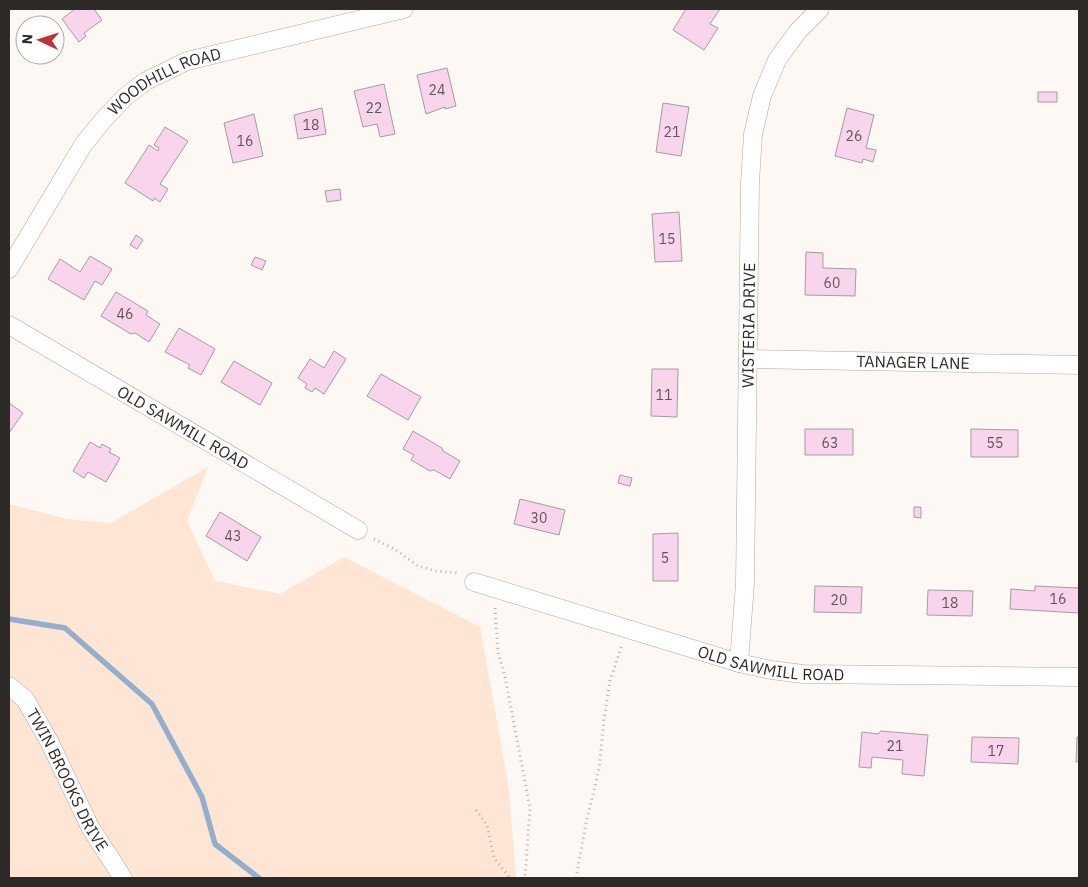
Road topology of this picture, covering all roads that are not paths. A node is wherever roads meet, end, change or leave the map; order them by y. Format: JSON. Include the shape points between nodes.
{"nodes":[{"id":1,"x":404,"y":9,"type":"edge"},
{"id":2,"x":820,"y":9,"type":"edge"},
{"id":3,"x":9,"y":269,"type":"edge"},
{"id":4,"x":9,"y":325,"type":"edge"},
{"id":5,"x":748,"y":359,"type":"junction"},
{"id":6,"x":1079,"y":366,"type":"edge"},
{"id":7,"x":358,"y":530,"type":"road end"},
{"id":8,"x":474,"y":582,"type":"road end"},
{"id":9,"x":739,"y":663,"type":"junction"},
{"id":10,"x":1079,"y":677,"type":"edge"},
{"id":11,"x":9,"y":686,"type":"edge"},
{"id":12,"x":123,"y":878,"type":"edge"}],
"edges":[{"from":1,"to":3,"type":"street","name":"WOODHILL ROAD","via":[[187,61],[146,81],[125,97],[83,145]]},
{"from":2,"to":5,"type":"street","name":"WISTERIA DRIVE","via":[[798,31],[777,60],[762,96],[753,134]]},
{"from":4,"to":7,"type":"street","name":"OLD SAWMILL ROAD"},
{"from":5,"to":6,"type":"street","name":"TANAGER LANE"},
{"from":5,"to":9,"type":"street","name":"WISTERIA DRIVE","via":[[745,584]]},
{"from":8,"to":9,"type":"street","name":"OLD SAWMILL ROAD"},
{"from":9,"to":10,"type":"street","name":"OLD SAWMILL ROAD","via":[[803,674]]},
{"from":11,"to":12,"type":"street","name":"TWIN BROOKS DRIVE","via":[[25,699],[90,827]]}]}
